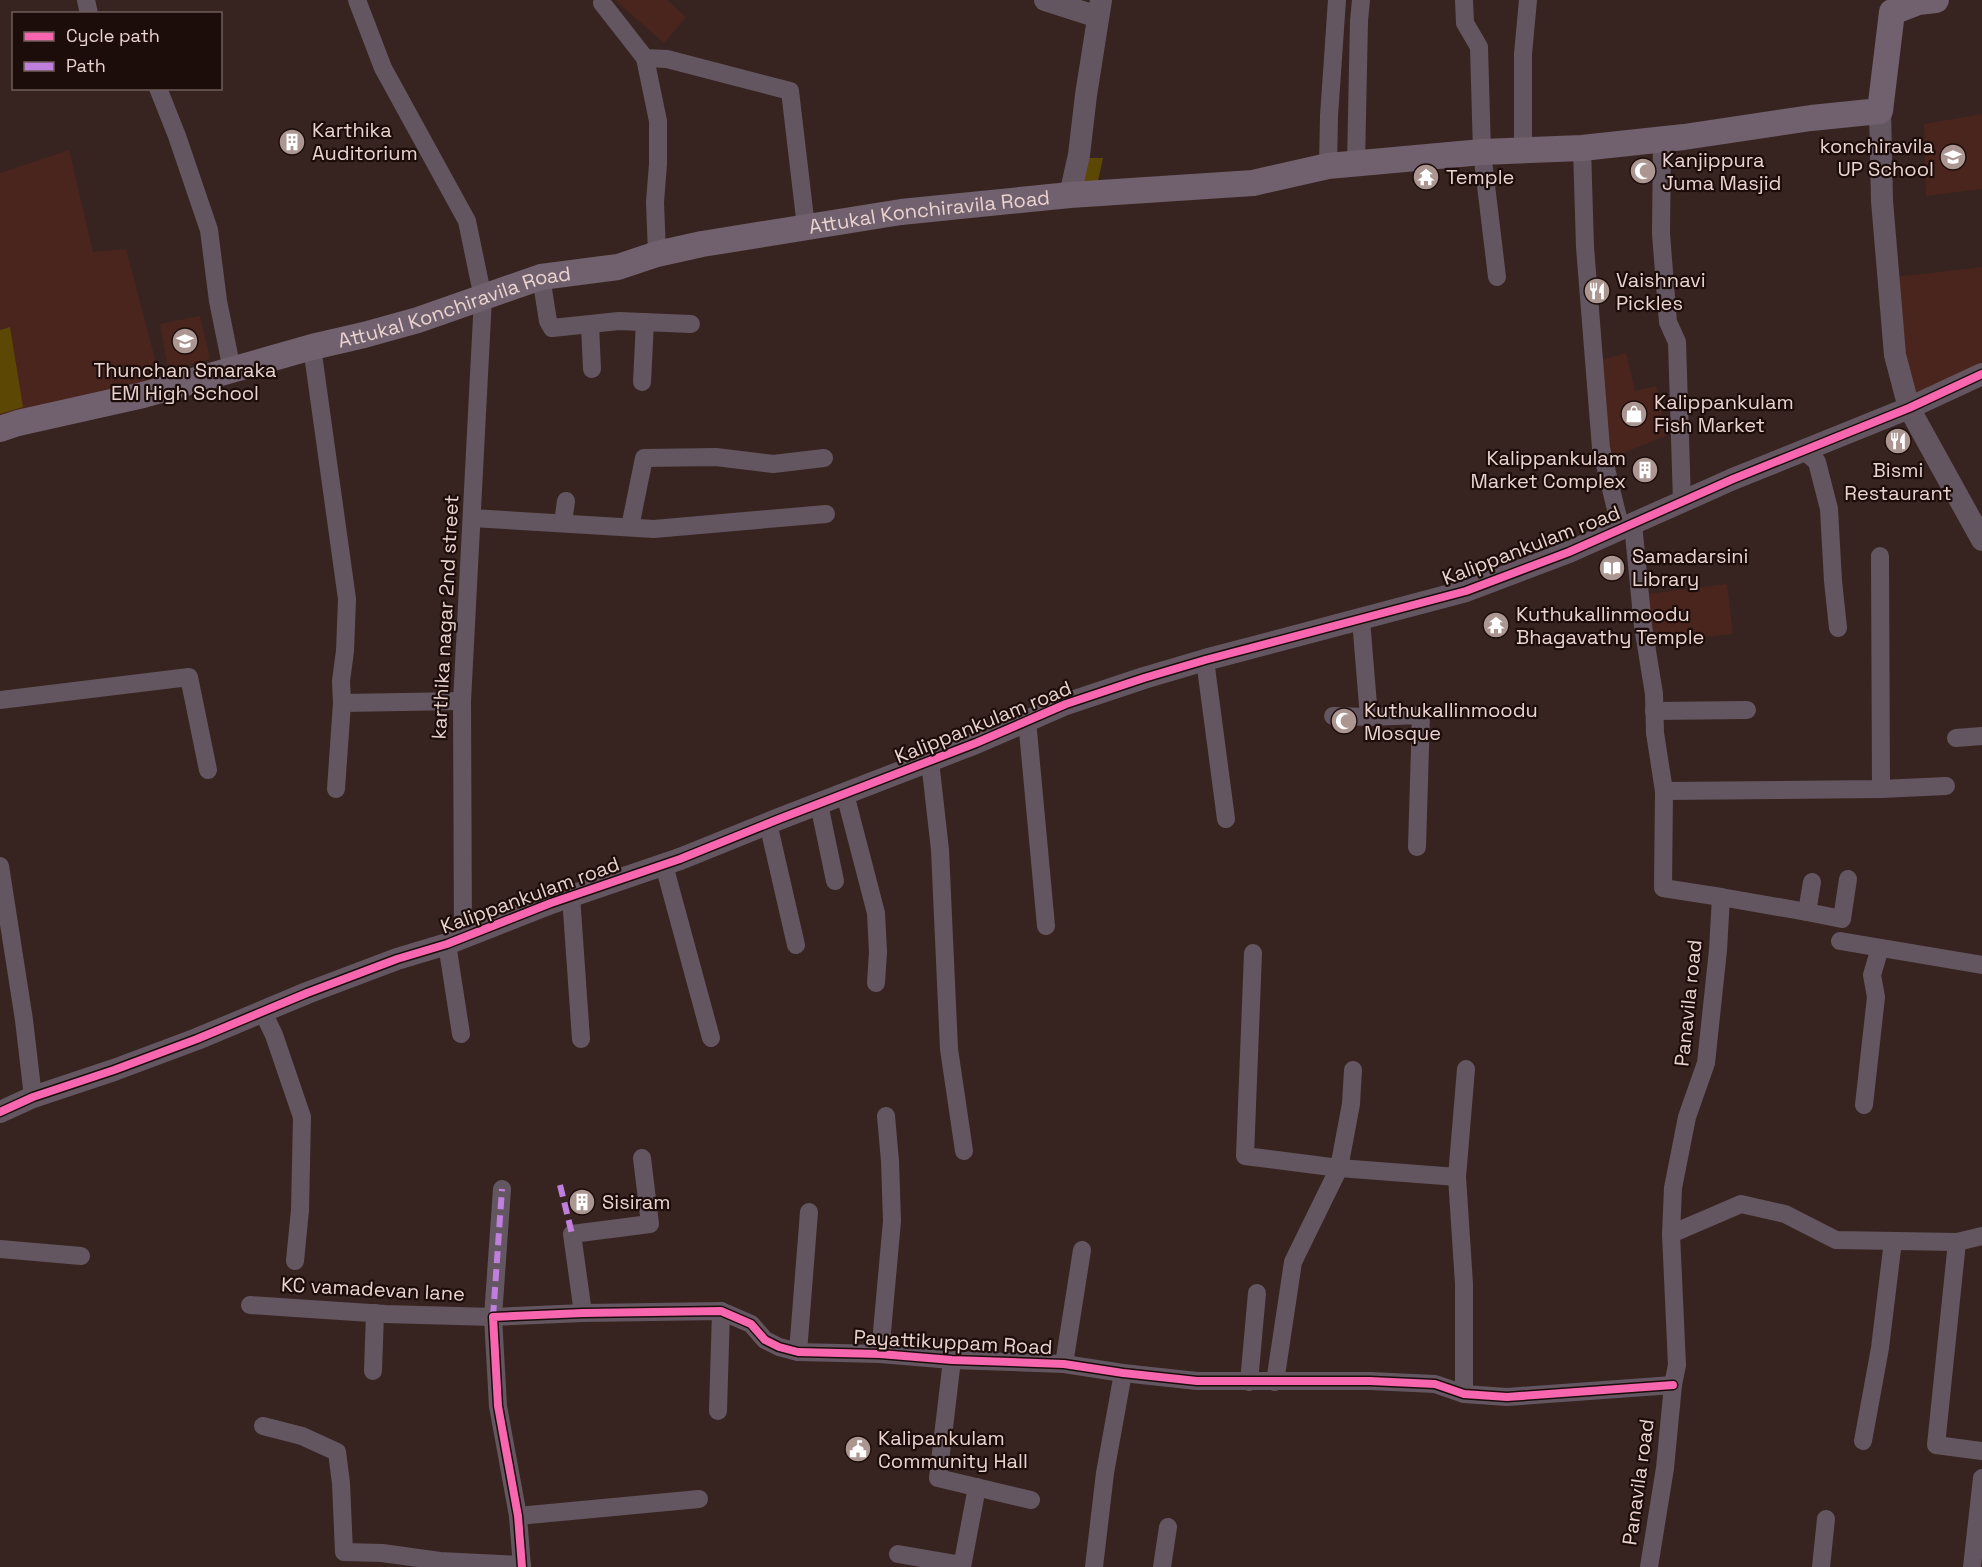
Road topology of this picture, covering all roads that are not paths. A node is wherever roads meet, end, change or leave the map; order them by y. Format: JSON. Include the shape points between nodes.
{"nodes":[{"id":1,"x":357,"y":0,"type":"edge"},
{"id":2,"x":1045,"y":0,"type":"edge"},
{"id":3,"x":1337,"y":0,"type":"edge"},
{"id":4,"x":1361,"y":0,"type":"edge"},
{"id":5,"x":1464,"y":0,"type":"edge"},
{"id":6,"x":1528,"y":0,"type":"edge"},
{"id":7,"x":1921,"y":1,"type":"edge"},
{"id":8,"x":602,"y":3,"type":"dead end"},
{"id":9,"x":1100,"y":8,"type":"edge"},
{"id":10,"x":645,"y":58,"type":"junction"},
{"id":11,"x":159,"y":90,"type":"edge"},
{"id":12,"x":1880,"y":111,"type":"junction"},
{"id":13,"x":1662,"y":140,"type":"junction"},
{"id":14,"x":1582,"y":148,"type":"junction"},
{"id":15,"x":1523,"y":151,"type":"junction"},
{"id":16,"x":1482,"y":152,"type":"junction"},
{"id":17,"x":1356,"y":164,"type":"junction"},
{"id":18,"x":1328,"y":166,"type":"junction"},
{"id":19,"x":1070,"y":195,"type":"junction"},
{"id":20,"x":806,"y":226,"type":"junction"},
{"id":21,"x":657,"y":254,"type":"junction"},
{"id":22,"x":541,"y":277,"type":"junction"},
{"id":23,"x":1497,"y":277,"type":"dead end"},
{"id":24,"x":483,"y":298,"type":"junction"},
{"id":25,"x":645,"y":322,"type":"junction"},
{"id":26,"x":691,"y":324,"type":"dead end"},
{"id":27,"x":590,"y":325,"type":"junction"},
{"id":28,"x":312,"y":347,"type":"junction"},
{"id":29,"x":592,"y":369,"type":"dead end"},
{"id":30,"x":232,"y":370,"type":"junction"},
{"id":31,"x":1982,"y":374,"type":"edge"},
{"id":32,"x":642,"y":382,"type":"dead end"},
{"id":33,"x":1909,"y":408,"type":"junction"},
{"id":34,"x":0,"y":429,"type":"edge"},
{"id":35,"x":1805,"y":450,"type":"junction"},
{"id":36,"x":824,"y":458,"type":"dead end"},
{"id":37,"x":566,"y":501,"type":"dead end"},
{"id":38,"x":1682,"y":502,"type":"junction"},
{"id":39,"x":826,"y":514,"type":"dead end"},
{"id":40,"x":472,"y":518,"type":"junction"},
{"id":41,"x":562,"y":523,"type":"junction"},
{"id":42,"x":630,"y":527,"type":"junction"},
{"id":43,"x":1627,"y":527,"type":"junction"},
{"id":44,"x":1982,"y":540,"type":"edge"},
{"id":45,"x":1880,"y":556,"type":"dead end"},
{"id":46,"x":1361,"y":620,"type":"junction"},
{"id":47,"x":1838,"y":628,"type":"dead end"},
{"id":48,"x":1205,"y":660,"type":"junction"},
{"id":49,"x":0,"y":700,"type":"edge"},
{"id":50,"x":462,"y":701,"type":"junction"},
{"id":51,"x":342,"y":704,"type":"junction"},
{"id":52,"x":1747,"y":710,"type":"dead end"},
{"id":53,"x":1654,"y":711,"type":"junction"},
{"id":54,"x":1333,"y":716,"type":"dead end"},
{"id":55,"x":1369,"y":717,"type":"junction"},
{"id":56,"x":1027,"y":720,"type":"junction"},
{"id":57,"x":1982,"y":736,"type":"edge"},
{"id":58,"x":1956,"y":738,"type":"dead end"},
{"id":59,"x":930,"y":761,"type":"junction"},
{"id":60,"x":208,"y":770,"type":"dead end"},
{"id":61,"x":1946,"y":786,"type":"dead end"},
{"id":62,"x":336,"y":789,"type":"dead end"},
{"id":63,"x":1881,"y":789,"type":"junction"},
{"id":64,"x":1664,"y":791,"type":"junction"},
{"id":65,"x":845,"y":794,"type":"junction"},
{"id":66,"x":819,"y":804,"type":"junction"},
{"id":67,"x":1226,"y":819,"type":"dead end"},
{"id":68,"x":768,"y":823,"type":"junction"},
{"id":69,"x":1418,"y":847,"type":"dead end"},
{"id":70,"x":664,"y":865,"type":"junction"},
{"id":71,"x":0,"y":866,"type":"edge"},
{"id":72,"x":1848,"y":879,"type":"dead end"},
{"id":73,"x":835,"y":880,"type":"dead end"},
{"id":74,"x":1812,"y":882,"type":"dead end"},
{"id":75,"x":571,"y":897,"type":"junction"},
{"id":76,"x":1720,"y":897,"type":"junction"},
{"id":77,"x":1808,"y":912,"type":"junction"},
{"id":78,"x":1046,"y":926,"type":"dead end"},
{"id":79,"x":455,"y":941,"type":"junction"},
{"id":80,"x":1840,"y":941,"type":"dead end"},
{"id":81,"x":796,"y":945,"type":"dead end"},
{"id":82,"x":1881,"y":948,"type":"junction"},
{"id":83,"x":1253,"y":953,"type":"dead end"},
{"id":84,"x":1982,"y":965,"type":"edge"},
{"id":85,"x":876,"y":983,"type":"dead end"},
{"id":86,"x":263,"y":1012,"type":"junction"},
{"id":87,"x":460,"y":1034,"type":"dead end"},
{"id":88,"x":711,"y":1038,"type":"dead end"},
{"id":89,"x":581,"y":1039,"type":"dead end"},
{"id":90,"x":1466,"y":1069,"type":"dead end"},
{"id":91,"x":1353,"y":1070,"type":"dead end"},
{"id":92,"x":33,"y":1097,"type":"junction"},
{"id":93,"x":1864,"y":1105,"type":"dead end"},
{"id":94,"x":0,"y":1112,"type":"edge"},
{"id":95,"x":886,"y":1116,"type":"dead end"},
{"id":96,"x":964,"y":1152,"type":"dead end"},
{"id":97,"x":642,"y":1158,"type":"dead end"},
{"id":98,"x":1339,"y":1168,"type":"junction"},
{"id":99,"x":1457,"y":1177,"type":"junction"},
{"id":100,"x":502,"y":1190,"type":"dead end"},
{"id":101,"x":809,"y":1212,"type":"dead end"},
{"id":102,"x":1671,"y":1234,"type":"junction"},
{"id":103,"x":1982,"y":1236,"type":"edge"},
{"id":104,"x":1893,"y":1242,"type":"junction"},
{"id":105,"x":1957,"y":1242,"type":"junction"},
{"id":106,"x":0,"y":1249,"type":"edge"},
{"id":107,"x":1082,"y":1250,"type":"dead end"},
{"id":108,"x":81,"y":1256,"type":"dead end"},
{"id":109,"x":295,"y":1261,"type":"dead end"},
{"id":110,"x":1257,"y":1293,"type":"dead end"},
{"id":111,"x":250,"y":1305,"type":"dead end"},
{"id":112,"x":722,"y":1311,"type":"junction"},
{"id":113,"x":375,"y":1313,"type":"junction"},
{"id":114,"x":582,"y":1313,"type":"junction"},
{"id":115,"x":493,"y":1317,"type":"junction"},
{"id":116,"x":798,"y":1352,"type":"junction"},
{"id":117,"x":880,"y":1354,"type":"junction"},
{"id":118,"x":952,"y":1360,"type":"junction"},
{"id":119,"x":1064,"y":1364,"type":"junction"},
{"id":120,"x":373,"y":1371,"type":"dead end"},
{"id":121,"x":1123,"y":1373,"type":"junction"},
{"id":122,"x":1249,"y":1382,"type":"junction"},
{"id":123,"x":1275,"y":1382,"type":"junction"},
{"id":124,"x":1672,"y":1385,"type":"junction"},
{"id":125,"x":1464,"y":1394,"type":"junction"},
{"id":126,"x":718,"y":1411,"type":"dead end"},
{"id":127,"x":263,"y":1426,"type":"dead end"},
{"id":128,"x":1863,"y":1441,"type":"dead end"},
{"id":129,"x":1982,"y":1451,"type":"edge"},
{"id":130,"x":1982,"y":1478,"type":"edge"},
{"id":131,"x":976,"y":1487,"type":"junction"},
{"id":132,"x":699,"y":1498,"type":"dead end"},
{"id":133,"x":1031,"y":1500,"type":"dead end"},
{"id":134,"x":518,"y":1516,"type":"junction"},
{"id":135,"x":1827,"y":1519,"type":"dead end"},
{"id":136,"x":1168,"y":1527,"type":"dead end"},
{"id":137,"x":898,"y":1554,"type":"dead end"},
{"id":138,"x":522,"y":1566,"type":"edge"},
{"id":139,"x":962,"y":1566,"type":"edge"},
{"id":140,"x":1094,"y":1567,"type":"edge"},
{"id":141,"x":1162,"y":1567,"type":"edge"},
{"id":142,"x":1649,"y":1567,"type":"edge"},
{"id":143,"x":1821,"y":1567,"type":"edge"},
{"id":144,"x":1972,"y":1567,"type":"edge"}],
"edges":[{"from":1,"to":24,"type":"street","name":"karthika nagar 2nd street","via":[[383,68],[466,221]]},
{"from":2,"to":9,"type":"street"},
{"from":3,"to":18,"type":"street"},
{"from":4,"to":17,"type":"street"},
{"from":5,"to":16,"type":"street","via":[[1465,22],[1479,47]]},
{"from":6,"to":15,"type":"street","via":[[1523,54]]},
{"from":7,"to":12,"type":"main road","via":[[1892,12]]},
{"from":8,"to":10,"type":"street"},
{"from":9,"to":19,"type":"street"},
{"from":10,"to":20,"type":"street","via":[[667,59],[790,91]]},
{"from":10,"to":21,"type":"street","via":[[658,121]]},
{"from":11,"to":30,"type":"street","via":[[209,230]]},
{"from":12,"to":13,"type":"main road","name":"Attukal Konchiravila Road"},
{"from":12,"to":33,"type":"street","via":[[1882,201],[1894,355]]},
{"from":13,"to":14,"type":"main road","name":"Attukal Konchiravila Road"},
{"from":13,"to":38,"type":"street","via":[[1661,234],[1668,322],[1677,342]]},
{"from":14,"to":15,"type":"main road","name":"Attukal Konchiravila Road"},
{"from":14,"to":43,"type":"street","via":[[1585,247],[1601,448]]},
{"from":15,"to":16,"type":"main road","name":"Attukal Konchiravila Road"},
{"from":16,"to":17,"type":"main road","name":"Attukal Konchiravila Road"},
{"from":16,"to":23,"type":"street"},
{"from":17,"to":18,"type":"main road","name":"Attukal Konchiravila Road"},
{"from":18,"to":19,"type":"main road","name":"Attukal Konchiravila Road","via":[[1254,183]]},
{"from":19,"to":20,"type":"main road","name":"Attukal Konchiravila Road"},
{"from":20,"to":21,"type":"main road","name":"Attukal Konchiravila Road"},
{"from":21,"to":22,"type":"main road","name":"Attukal Konchiravila Road","via":[[618,267]]},
{"from":22,"to":24,"type":"main road","name":"Attukal Konchiravila Road"},
{"from":22,"to":27,"type":"street","via":[[552,328]]},
{"from":24,"to":28,"type":"main road","name":"Attukal Konchiravila Road"},
{"from":24,"to":40,"type":"street","name":"karthika nagar 2nd street"},
{"from":25,"to":26,"type":"street"},
{"from":25,"to":27,"type":"street"},
{"from":25,"to":32,"type":"street"},
{"from":27,"to":29,"type":"street"},
{"from":28,"to":30,"type":"main road","name":"Attukal Konchiravila Road"},
{"from":28,"to":51,"type":"street","via":[[347,598],[340,681]]},
{"from":30,"to":34,"type":"main road","name":"Attukal Konchiravila Road"},
{"from":31,"to":33,"type":"street","name":"Kalippankulam road"},
{"from":33,"to":35,"type":"street","name":"Kalippankulam road"},
{"from":33,"to":44,"type":"street"},
{"from":35,"to":38,"type":"street","name":"Kalippankulam road"},
{"from":35,"to":47,"type":"street","via":[[1817,462],[1829,509]]},
{"from":36,"to":42,"type":"street","via":[[773,464],[717,457],[644,458]]},
{"from":37,"to":41,"type":"street"},
{"from":38,"to":43,"type":"street","name":"Kalippankulam road"},
{"from":39,"to":42,"type":"street","via":[[654,529]]},
{"from":40,"to":41,"type":"street"},
{"from":40,"to":50,"type":"street","name":"karthika nagar 2nd street"},
{"from":41,"to":42,"type":"street"},
{"from":43,"to":46,"type":"street","name":"Kalippankulam road","via":[[1466,591]]},
{"from":43,"to":53,"type":"street"},
{"from":45,"to":63,"type":"street"},
{"from":46,"to":48,"type":"street","name":"Kalippankulam road"},
{"from":46,"to":55,"type":"street"},
{"from":48,"to":56,"type":"street","name":"Kalippankulam road"},
{"from":48,"to":67,"type":"street"},
{"from":49,"to":60,"type":"street","via":[[189,677]]},
{"from":50,"to":51,"type":"street"},
{"from":50,"to":79,"type":"street","name":"karthika nagar 2nd street"},
{"from":51,"to":62,"type":"street"},
{"from":52,"to":53,"type":"street"},
{"from":53,"to":64,"type":"street"},
{"from":54,"to":55,"type":"street"},
{"from":55,"to":69,"type":"street","via":[[1421,715]]},
{"from":56,"to":59,"type":"street","name":"Kalippankulam road"},
{"from":56,"to":78,"type":"street"},
{"from":57,"to":58,"type":"street"},
{"from":59,"to":65,"type":"street","name":"Kalippankulam road"},
{"from":59,"to":96,"type":"street","via":[[940,850],[949,1049]]},
{"from":61,"to":63,"type":"street"},
{"from":63,"to":64,"type":"street"},
{"from":64,"to":76,"type":"street","via":[[1663,888]]},
{"from":65,"to":66,"type":"street","name":"Kalippankulam road"},
{"from":65,"to":85,"type":"street","via":[[876,913]]},
{"from":66,"to":68,"type":"street","name":"Kalippankulam road"},
{"from":66,"to":73,"type":"street"},
{"from":68,"to":70,"type":"street","name":"Kalippankulam road"},
{"from":68,"to":81,"type":"street"},
{"from":70,"to":75,"type":"street","name":"Kalippankulam road"},
{"from":70,"to":88,"type":"street"},
{"from":71,"to":92,"type":"street"},
{"from":72,"to":77,"type":"street","via":[[1842,919]]},
{"from":74,"to":77,"type":"street"},
{"from":75,"to":79,"type":"street","name":"Kalippankulam road"},
{"from":75,"to":89,"type":"street"},
{"from":76,"to":77,"type":"street"},
{"from":76,"to":102,"type":"street","name":"Panavila road","via":[[1706,1063],[1687,1117],[1673,1188]]},
{"from":79,"to":86,"type":"street","name":"Kalippankulam road","via":[[397,959]]},
{"from":79,"to":87,"type":"street","name":"karthika nagar 2nd street"},
{"from":80,"to":82,"type":"street"},
{"from":82,"to":84,"type":"street"},
{"from":82,"to":93,"type":"street","via":[[1872,975],[1876,997]]},
{"from":83,"to":98,"type":"street","via":[[1245,1156]]},
{"from":86,"to":92,"type":"street","name":"Kalippankulam road"},
{"from":86,"to":109,"type":"street","via":[[302,1117]]},
{"from":90,"to":99,"type":"street"},
{"from":91,"to":98,"type":"street"},
{"from":92,"to":94,"type":"street","name":"Kalippankulam road"},
{"from":95,"to":117,"type":"street","via":[[892,1221]]},
{"from":97,"to":114,"type":"street","via":[[650,1224],[572,1234]]},
{"from":98,"to":99,"type":"street"},
{"from":98,"to":123,"type":"street","via":[[1293,1262]]},
{"from":99,"to":125,"type":"street","via":[[1464,1284]]},
{"from":100,"to":115,"type":"street"},
{"from":101,"to":116,"type":"street"},
{"from":102,"to":104,"type":"street","via":[[1741,1204],[1785,1214],[1836,1240]]},
{"from":102,"to":124,"type":"street","name":"Panavila road","via":[[1677,1332],[1677,1365]]},
{"from":103,"to":105,"type":"street"},
{"from":104,"to":105,"type":"street"},
{"from":104,"to":128,"type":"street"},
{"from":105,"to":129,"type":"street","via":[[1936,1445]]},
{"from":106,"to":108,"type":"street"},
{"from":107,"to":119,"type":"street"},
{"from":110,"to":122,"type":"street"},
{"from":111,"to":113,"type":"street","name":"KC vamadevan lane"},
{"from":112,"to":114,"type":"street","name":"Payattikuppam Road"},
{"from":112,"to":116,"type":"street","name":"Payattikuppam Road","via":[[751,1324],[765,1340]]},
{"from":112,"to":126,"type":"street"},
{"from":113,"to":115,"type":"street","name":"KC vamadevan lane"},
{"from":113,"to":120,"type":"street"},
{"from":114,"to":115,"type":"street","name":"Payattikuppam Road"},
{"from":115,"to":134,"type":"street","via":[[498,1406]]},
{"from":116,"to":117,"type":"street","name":"Payattikuppam Road"},
{"from":117,"to":118,"type":"street","name":"Payattikuppam Road"},
{"from":118,"to":119,"type":"street","name":"Payattikuppam Road"},
{"from":118,"to":131,"type":"street","via":[[939,1478]]},
{"from":119,"to":121,"type":"street","name":"Payattikuppam Road"},
{"from":121,"to":122,"type":"street","name":"Payattikuppam Road","via":[[1197,1382]]},
{"from":121,"to":140,"type":"street","via":[[1105,1473]]},
{"from":122,"to":123,"type":"street","name":"Payattikuppam Road"},
{"from":123,"to":125,"type":"street","name":"Payattikuppam Road","via":[[1436,1384]]},
{"from":124,"to":125,"type":"street","name":"Payattikuppam Road","via":[[1507,1396]]},
{"from":124,"to":142,"type":"street","name":"Panavila road","via":[[1665,1468]]},
{"from":127,"to":138,"type":"street","via":[[302,1436],[337,1452],[344,1552]]},
{"from":130,"to":144,"type":"street"},
{"from":131,"to":133,"type":"street"},
{"from":131,"to":139,"type":"street"},
{"from":132,"to":134,"type":"street"},
{"from":134,"to":138,"type":"street"},
{"from":135,"to":143,"type":"street"},
{"from":136,"to":141,"type":"street"},
{"from":137,"to":139,"type":"street"}]}
